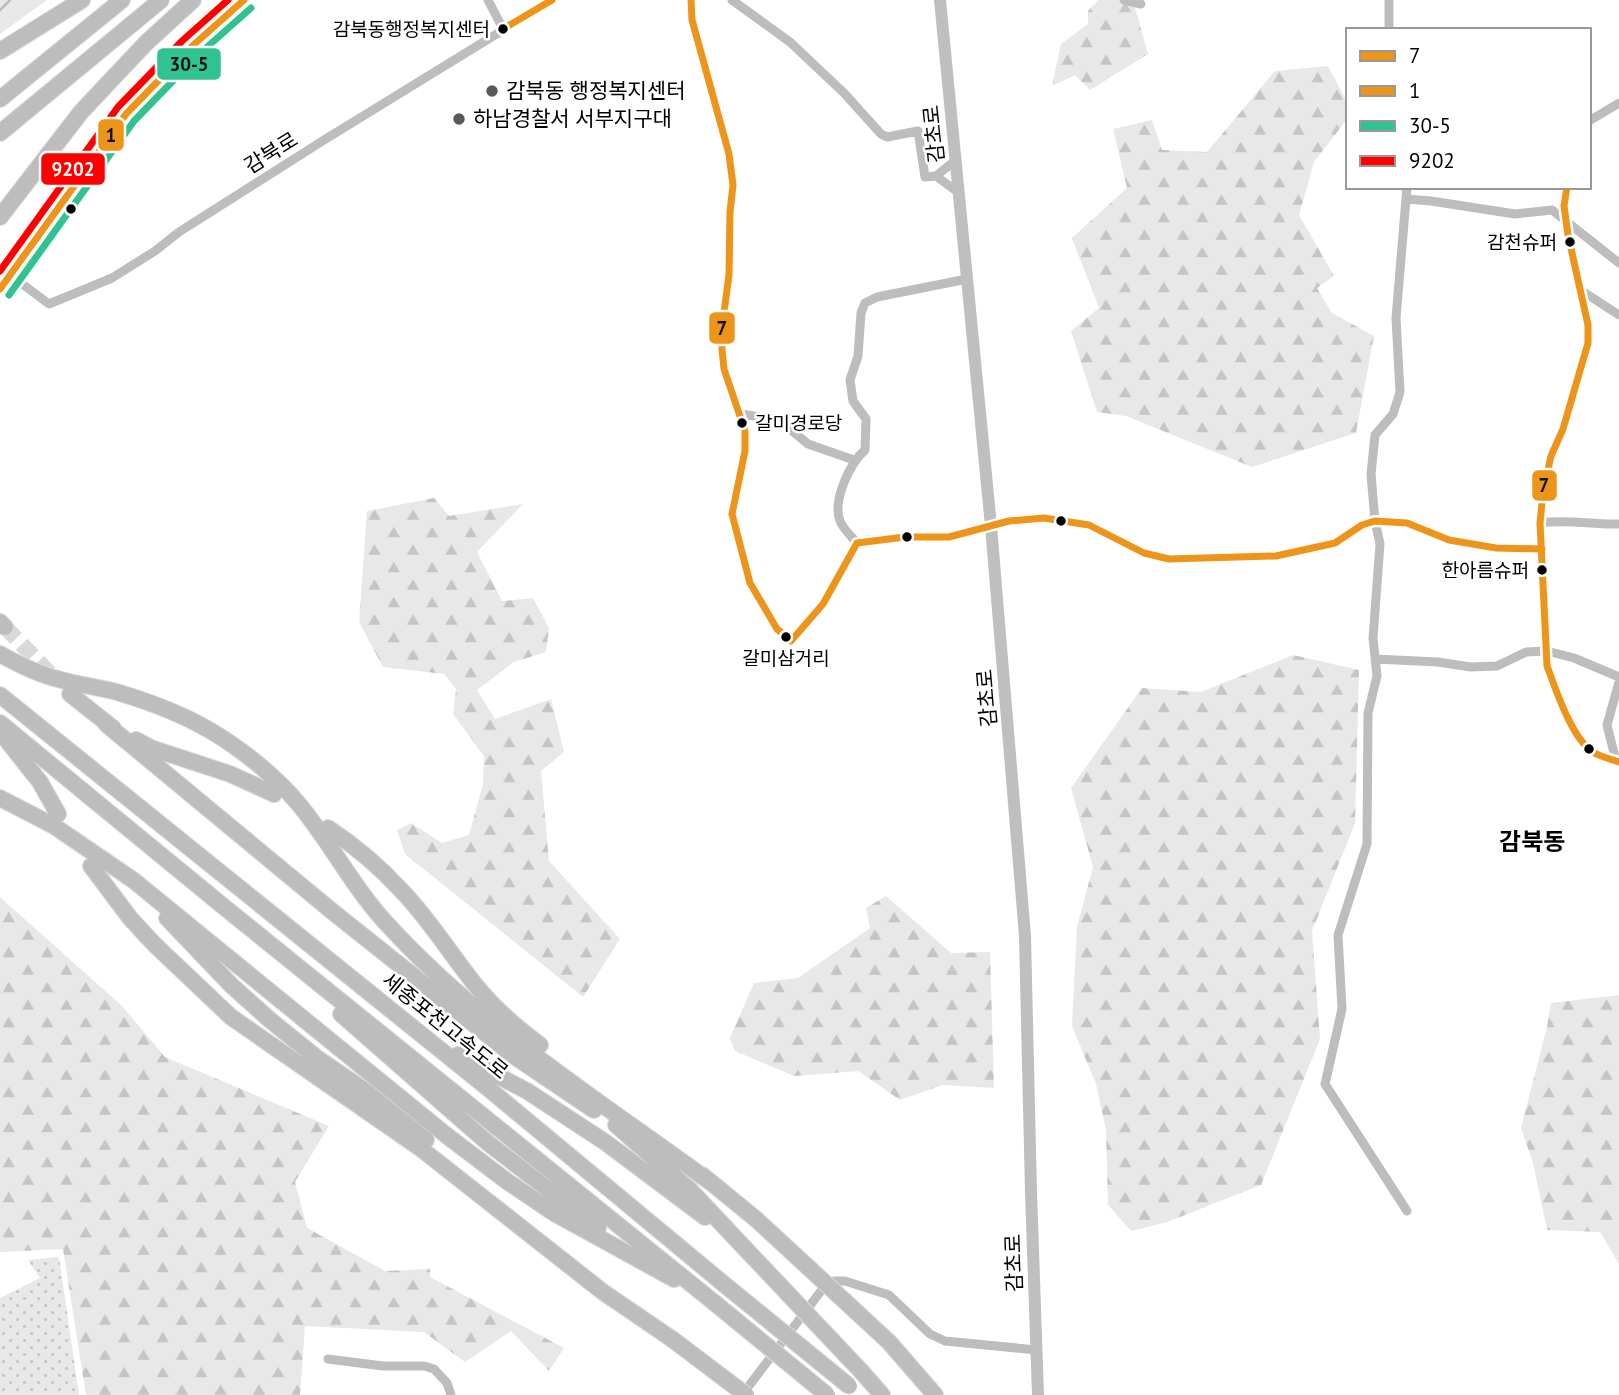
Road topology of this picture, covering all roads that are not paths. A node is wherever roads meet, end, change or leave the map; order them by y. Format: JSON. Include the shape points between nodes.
{"nodes":[{"id":1,"x":82,"y":0,"type":"edge"},
{"id":2,"x":122,"y":0,"type":"edge"},
{"id":3,"x":161,"y":0,"type":"edge"},
{"id":4,"x":193,"y":0,"type":"edge"},
{"id":5,"x":244,"y":0,"type":"edge"},
{"id":6,"x":488,"y":0,"type":"edge"},
{"id":7,"x":552,"y":0,"type":"edge"},
{"id":8,"x":691,"y":0,"type":"edge"},
{"id":9,"x":732,"y":0,"type":"edge"},
{"id":10,"x":940,"y":0,"type":"edge"},
{"id":11,"x":1124,"y":0,"type":"edge"},
{"id":12,"x":1389,"y":0,"type":"edge"},
{"id":13,"x":1141,"y":4,"type":"dead end"},
{"id":14,"x":1389,"y":28,"type":"edge"},
{"id":15,"x":503,"y":29,"type":"junction"},
{"id":16,"x":0,"y":51,"type":"edge"},
{"id":17,"x":0,"y":99,"type":"edge"},
{"id":18,"x":1619,"y":103,"type":"edge"},
{"id":19,"x":1591,"y":120,"type":"edge"},
{"id":20,"x":0,"y":133,"type":"edge"},
{"id":21,"x":956,"y":160,"type":"junction"},
{"id":22,"x":936,"y":176,"type":"junction"},
{"id":23,"x":1407,"y":189,"type":"edge"},
{"id":24,"x":1567,"y":189,"type":"edge"},
{"id":25,"x":959,"y":193,"type":"junction"},
{"id":26,"x":1406,"y":200,"type":"junction"},
{"id":27,"x":0,"y":217,"type":"edge"},
{"id":28,"x":1566,"y":220,"type":"junction"},
{"id":29,"x":1619,"y":263,"type":"edge"},
{"id":30,"x":8,"y":277,"type":"junction"},
{"id":31,"x":967,"y":278,"type":"junction"},
{"id":32,"x":0,"y":289,"type":"edge"},
{"id":33,"x":1582,"y":291,"type":"junction"},
{"id":34,"x":1619,"y":315,"type":"edge"},
{"id":35,"x":741,"y":414,"type":"junction"},
{"id":36,"x":854,"y":460,"type":"junction"},
{"id":37,"x":1375,"y":522,"type":"junction"},
{"id":38,"x":1540,"y":523,"type":"junction"},
{"id":39,"x":1619,"y":524,"type":"edge"},
{"id":40,"x":991,"y":526,"type":"junction"},
{"id":41,"x":857,"y":543,"type":"junction"},
{"id":42,"x":1542,"y":549,"type":"junction"},
{"id":43,"x":1546,"y":651,"type":"junction"},
{"id":44,"x":0,"y":654,"type":"edge"},
{"id":45,"x":1375,"y":659,"type":"junction"},
{"id":46,"x":1619,"y":680,"type":"edge"},
{"id":47,"x":70,"y":694,"type":"tunnel mouth"},
{"id":48,"x":0,"y":695,"type":"edge"},
{"id":49,"x":0,"y":723,"type":"edge"},
{"id":50,"x":106,"y":724,"type":"junction"},
{"id":51,"x":0,"y":732,"type":"edge"},
{"id":52,"x":1618,"y":762,"type":"edge"},
{"id":53,"x":274,"y":794,"type":"dead end"},
{"id":54,"x":0,"y":798,"type":"edge"},
{"id":55,"x":58,"y":814,"type":"dead end"},
{"id":56,"x":328,"y":828,"type":"dead end"},
{"id":57,"x":91,"y":866,"type":"dead end"},
{"id":58,"x":133,"y":880,"type":"junction"},
{"id":59,"x":229,"y":911,"type":"junction"},
{"id":60,"x":426,"y":1038,"type":"junction"},
{"id":61,"x":709,"y":1182,"type":"junction"},
{"id":62,"x":1407,"y":1211,"type":"dead end"},
{"id":63,"x":738,"y":1241,"type":"junction"},
{"id":64,"x":639,"y":1260,"type":"junction"},
{"id":65,"x":712,"y":1300,"type":"junction"},
{"id":66,"x":672,"y":1339,"type":"junction"},
{"id":67,"x":1037,"y":1350,"type":"junction"},
{"id":68,"x":328,"y":1359,"type":"dead end"},
{"id":69,"x":854,"y":1390,"type":"edge"},
{"id":70,"x":451,"y":1395,"type":"edge"},
{"id":71,"x":744,"y":1395,"type":"edge"},
{"id":72,"x":827,"y":1395,"type":"edge"},
{"id":73,"x":883,"y":1395,"type":"edge"},
{"id":74,"x":936,"y":1395,"type":"edge"},
{"id":75,"x":1038,"y":1395,"type":"edge"}],
"edges":[{"from":1,"to":16,"type":"highway"},
{"from":2,"to":17,"type":"highway"},
{"from":3,"to":20,"type":"highway"},
{"from":4,"to":27,"type":"highway","via":[[80,112]]},
{"from":5,"to":30,"type":"main road","via":[[126,114]]},
{"from":6,"to":15,"type":"street"},
{"from":7,"to":15,"type":"street","name":"감북로"},
{"from":8,"to":35,"type":"street","via":[[733,186],[722,349],[724,369]]},
{"from":9,"to":22,"type":"street","via":[[790,42],[881,134],[918,131],[925,177]]},
{"from":10,"to":21,"type":"main road","name":"감초로"},
{"from":11,"to":13,"type":"street"},
{"from":12,"to":14,"type":"street"},
{"from":15,"to":30,"type":"street","name":"감북로","via":[[112,278],[49,304]]},
{"from":18,"to":19,"type":"street"},
{"from":21,"to":22,"type":"street"},
{"from":21,"to":25,"type":"main road","name":"감초로"},
{"from":22,"to":25,"type":"street"},
{"from":23,"to":26,"type":"street"},
{"from":24,"to":28,"type":"street"},
{"from":25,"to":31,"type":"main road","name":"감초로"},
{"from":26,"to":28,"type":"street","via":[[1515,214],[1552,210]]},
{"from":26,"to":37,"type":"street","via":[[1396,318],[1401,392],[1393,414],[1375,435],[1371,474]]},
{"from":28,"to":29,"type":"street"},
{"from":28,"to":33,"type":"street"},
{"from":30,"to":32,"type":"main road"},
{"from":31,"to":36,"type":"street","via":[[865,303],[850,380],[853,401],[866,419],[867,434],[865,450]]},
{"from":31,"to":40,"type":"main road","name":"감초로"},
{"from":33,"to":34,"type":"street"},
{"from":33,"to":38,"type":"street","via":[[1588,343],[1551,456]]},
{"from":35,"to":36,"type":"street","via":[[779,420],[808,443]]},
{"from":35,"to":41,"type":"street","via":[[746,451],[732,514],[750,583],[782,634],[792,641],[817,612]]},
{"from":36,"to":41,"type":"street","via":[[837,503],[840,522]]},
{"from":37,"to":40,"type":"street","via":[[1335,543],[1248,558],[1158,557],[1089,525],[1044,518]]},
{"from":37,"to":42,"type":"street","via":[[1407,523],[1449,540],[1496,548]]},
{"from":37,"to":45,"type":"street","via":[[1380,544]]},
{"from":38,"to":39,"type":"street"},
{"from":38,"to":42,"type":"street"},
{"from":40,"to":41,"type":"street","via":[[949,537]]},
{"from":40,"to":67,"type":"main road","name":"감초로","via":[[1025,936]]},
{"from":42,"to":43,"type":"street"},
{"from":43,"to":45,"type":"street","via":[[1525,653],[1497,666]]},
{"from":43,"to":46,"type":"street","via":[[1574,658]]},
{"from":43,"to":52,"type":"street","via":[[1550,678],[1581,741],[1594,753]]},
{"from":44,"to":61,"type":"highway","via":[[46,676],[119,693],[189,718],[235,746],[298,803],[382,918],[457,993]]},
{"from":45,"to":62,"type":"street","via":[[1377,676],[1368,713],[1367,844],[1338,935],[1342,1009],[1325,1084]]},
{"from":46,"to":52,"type":"street","via":[[1607,725]]},
{"from":47,"to":50,"type":"highway"},
{"from":48,"to":60,"type":"highway","name":"세종포천고속도로"},
{"from":49,"to":59,"type":"highway"},
{"from":50,"to":53,"type":"highway","via":[[151,748],[242,778]]},
{"from":50,"to":63,"type":"highway","via":[[514,1056],[617,1126],[690,1190]]},
{"from":51,"to":55,"type":"highway","via":[[40,782]]},
{"from":54,"to":58,"type":"highway","via":[[54,826]]},
{"from":56,"to":61,"type":"highway","via":[[379,866],[402,890],[500,1012]]},
{"from":57,"to":66,"type":"highway","via":[[154,944],[231,1017],[420,1148],[603,1292]]},
{"from":58,"to":64,"type":"highway","via":[[487,1166],[554,1213]]},
{"from":58,"to":66,"type":"highway","via":[[195,950],[270,1020],[372,1096]]},
{"from":59,"to":64,"type":"highway","via":[[488,1143]]},
{"from":59,"to":65,"type":"highway"},
{"from":60,"to":63,"type":"highway","via":[[538,1098]]},
{"from":60,"to":69,"type":"highway","name":"세종포천고속도로","bridge":true},
{"from":61,"to":74,"type":"highway","bridge":true,"via":[[889,1342]]},
{"from":63,"to":73,"type":"highway","bridge":true},
{"from":64,"to":65,"type":"highway"},
{"from":65,"to":72,"type":"highway","bridge":true},
{"from":66,"to":71,"type":"highway","bridge":true},
{"from":67,"to":71,"type":"street","via":[[945,1341],[930,1334],[889,1295],[834,1281],[824,1287]]},
{"from":67,"to":75,"type":"main road","name":"감초로"},
{"from":68,"to":70,"type":"street","via":[[424,1366],[434,1369]]}]}
